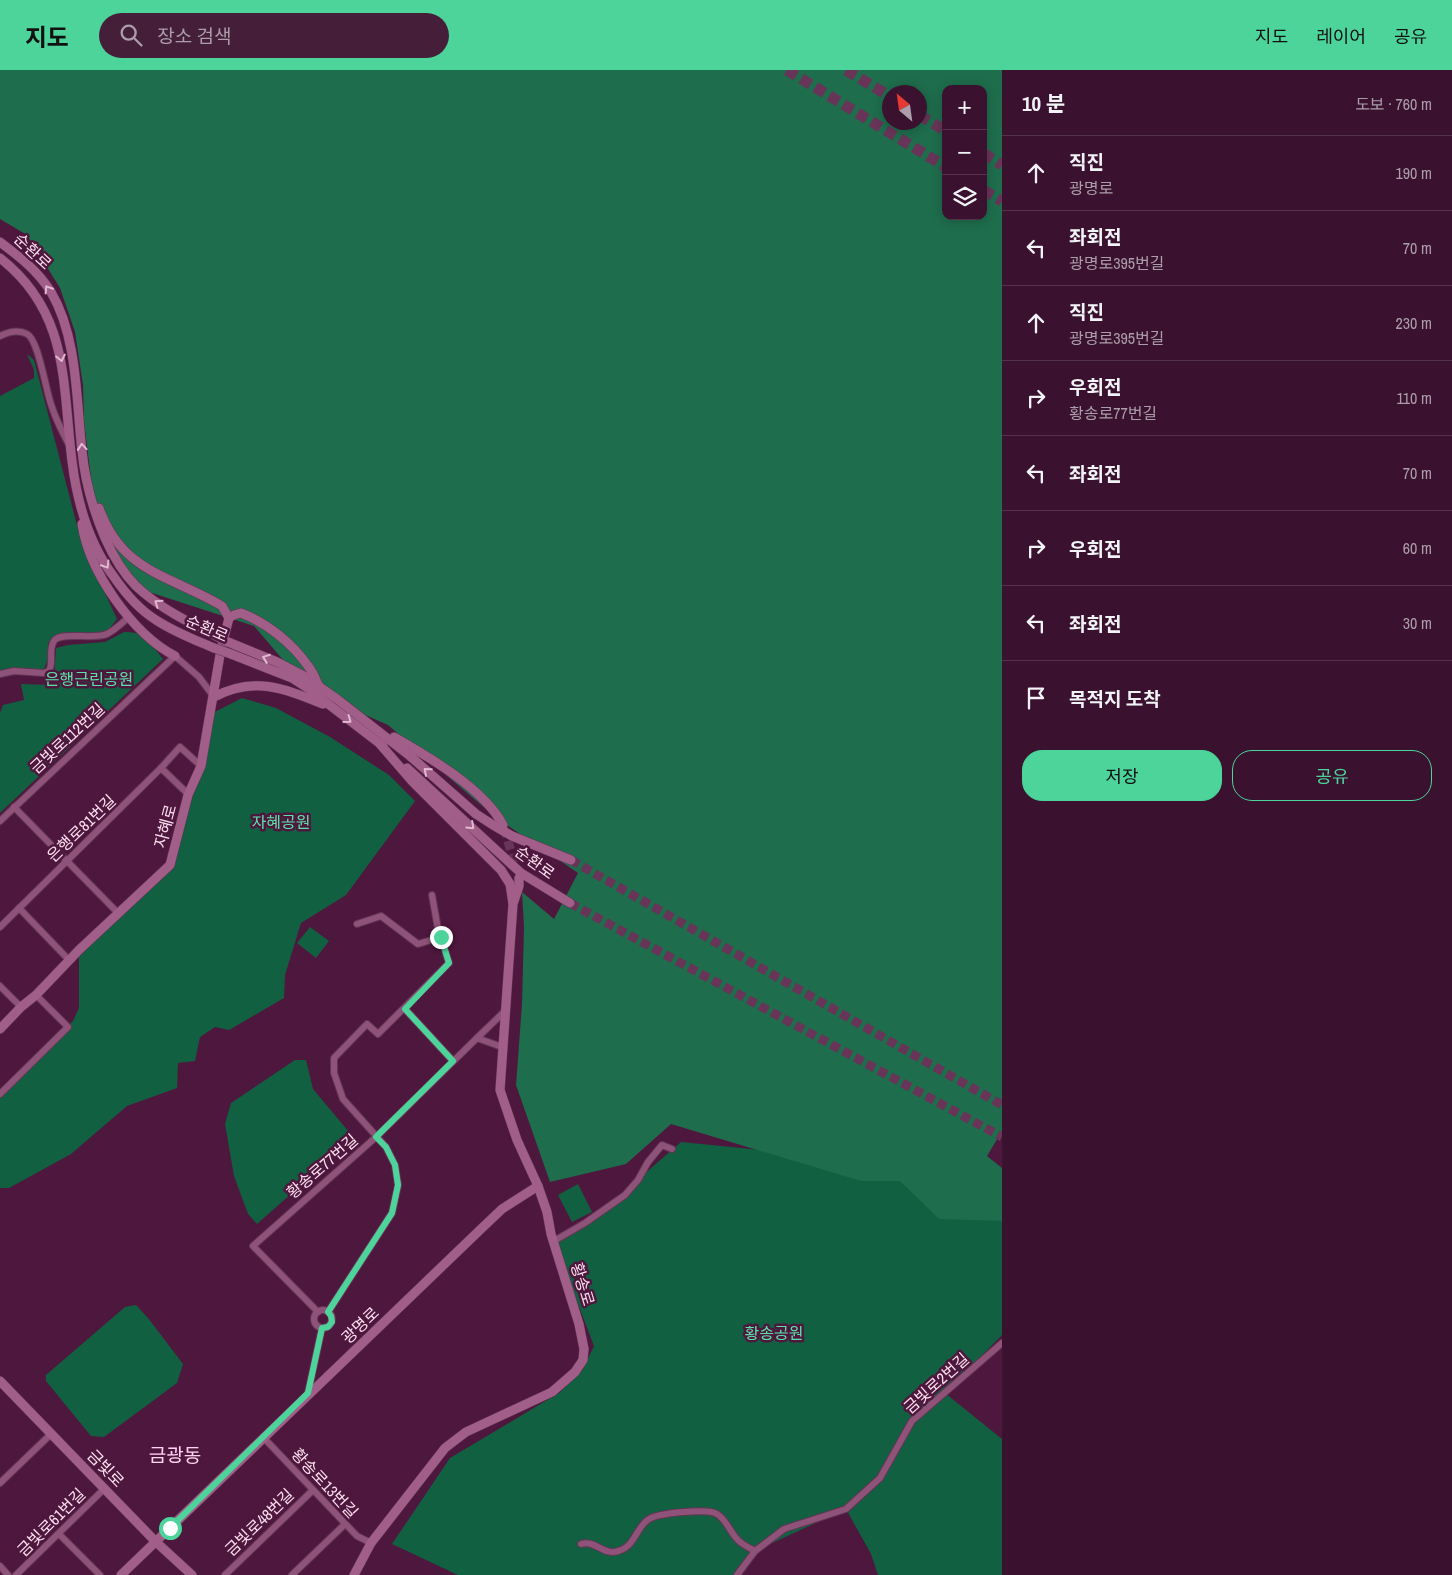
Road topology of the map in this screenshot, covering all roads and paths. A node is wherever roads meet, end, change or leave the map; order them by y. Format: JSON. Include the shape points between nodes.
{"nodes":[{"id":1,"x":0,"y":242,"type":"edge"},
{"id":2,"x":0,"y":258,"type":"edge"},
{"id":3,"x":0,"y":336,"type":"edge"},
{"id":4,"x":71,"y":449,"type":"junction"},
{"id":5,"x":85,"y":473,"type":"junction"},
{"id":6,"x":79,"y":502,"type":"junction"},
{"id":7,"x":129,"y":617,"type":"junction"},
{"id":8,"x":229,"y":618,"type":"junction"},
{"id":9,"x":175,"y":656,"type":"junction"},
{"id":10,"x":0,"y":674,"type":"edge"},
{"id":11,"x":319,"y":687,"type":"junction"},
{"id":12,"x":214,"y":697,"type":"junction"},
{"id":13,"x":332,"y":708,"type":"junction"},
{"id":14,"x":372,"y":725,"type":"junction"},
{"id":15,"x":380,"y":744,"type":"junction"},
{"id":16,"x":201,"y":766,"type":"junction"},
{"id":17,"x":161,"y":768,"type":"junction"},
{"id":18,"x":188,"y":796,"type":"junction"},
{"id":19,"x":14,"y":807,"type":"junction"},
{"id":20,"x":0,"y":821,"type":"edge"},
{"id":21,"x":504,"y":825,"type":"tunnel mouth"},
{"id":22,"x":571,"y":860,"type":"tunnel mouth"},
{"id":23,"x":67,"y":862,"type":"junction"},
{"id":24,"x":519,"y":878,"type":"tunnel mouth"},
{"id":25,"x":432,"y":895,"type":"dead end"},
{"id":26,"x":570,"y":903,"type":"tunnel mouth"},
{"id":27,"x":513,"y":904,"type":"junction"},
{"id":28,"x":20,"y":908,"type":"junction"},
{"id":29,"x":118,"y":913,"type":"junction"},
{"id":30,"x":356,"y":924,"type":"dead end"},
{"id":31,"x":0,"y":927,"type":"edge"},
{"id":32,"x":441,"y":937,"type":"junction"},
{"id":33,"x":69,"y":960,"type":"junction"},
{"id":34,"x":0,"y":986,"type":"edge"},
{"id":35,"x":36,"y":995,"type":"junction"},
{"id":36,"x":21,"y":1007,"type":"junction"},
{"id":37,"x":405,"y":1009,"type":"junction"},
{"id":38,"x":505,"y":1011,"type":"junction"},
{"id":39,"x":0,"y":1029,"type":"edge"},
{"id":40,"x":477,"y":1038,"type":"junction"},
{"id":41,"x":502,"y":1047,"type":"junction"},
{"id":42,"x":453,"y":1061,"type":"junction"},
{"id":43,"x":0,"y":1094,"type":"edge"},
{"id":44,"x":376,"y":1137,"type":"junction"},
{"id":45,"x":672,"y":1149,"type":"dead end"},
{"id":46,"x":538,"y":1186,"type":"junction"},
{"id":47,"x":554,"y":1240,"type":"junction"},
{"id":48,"x":318,"y":1312,"type":"junction"},
{"id":49,"x":328,"y":1312,"type":"junction"},
{"id":50,"x":322,"y":1328,"type":"junction"},
{"id":51,"x":1002,"y":1343,"type":"edge"},
{"id":52,"x":0,"y":1381,"type":"edge"},
{"id":53,"x":308,"y":1393,"type":"junction"},
{"id":54,"x":52,"y":1434,"type":"junction"},
{"id":55,"x":263,"y":1437,"type":"junction"},
{"id":56,"x":0,"y":1483,"type":"edge"},
{"id":57,"x":105,"y":1488,"type":"junction"},
{"id":58,"x":313,"y":1490,"type":"junction"},
{"id":59,"x":345,"y":1524,"type":"junction"},
{"id":60,"x":59,"y":1534,"type":"junction"},
{"id":61,"x":156,"y":1542,"type":"junction"},
{"id":62,"x":371,"y":1543,"type":"junction"},
{"id":63,"x":581,"y":1544,"type":"dead end"},
{"id":64,"x":755,"y":1551,"type":"junction"},
{"id":65,"x":0,"y":1566,"type":"edge"},
{"id":66,"x":8,"y":1575,"type":"edge"},
{"id":67,"x":16,"y":1575,"type":"edge"},
{"id":68,"x":100,"y":1575,"type":"edge"},
{"id":69,"x":120,"y":1575,"type":"edge"},
{"id":70,"x":192,"y":1575,"type":"edge"},
{"id":71,"x":225,"y":1575,"type":"edge"},
{"id":72,"x":292,"y":1575,"type":"edge"},
{"id":73,"x":354,"y":1575,"type":"edge"},
{"id":74,"x":737,"y":1575,"type":"edge"}],
"edges":[{"from":5,"to":1,"type":"main road","name":"순환로","one_way":true,"via":[[76,380],[58,309],[34,269]]},
{"from":2,"to":4,"type":"main road","name":"순환로","one_way":true,"via":[[28,286],[55,338],[63,371]]},
{"from":3,"to":4,"type":"street","via":[[14,331],[27,334],[32,340],[40,358],[52,409]]},
{"from":4,"to":6,"type":"main road","name":"순환로"},
{"from":5,"to":8,"type":"main road","via":[[102,516],[127,555],[147,569],[222,606]]},
{"from":11,"to":5,"type":"main road","name":"순환로","one_way":true,"bridge":true,"via":[[277,662],[193,625],[136,586],[113,555],[97,521]]},
{"from":6,"to":7,"type":"main road","via":[[92,559]]},
{"from":6,"to":13,"type":"main road","name":"순환로","one_way":true,"bridge":true,"via":[[107,568],[122,588],[155,620],[185,636],[292,678]]},
{"from":7,"to":9,"type":"main road","via":[[164,650]]},
{"from":7,"to":10,"type":"street","via":[[107,634],[60,636],[55,639],[49,671],[14,670]]},
{"from":8,"to":11,"type":"main road","via":[[241,613],[271,629],[308,666]]},
{"from":8,"to":12,"type":"main road","name":"자혜로"},
{"from":9,"to":12,"type":"street","via":[[199,677]]},
{"from":9,"to":19,"type":"street","name":"금빛로112번길"},
{"from":11,"to":14,"type":"main road","name":"순환로"},
{"from":12,"to":13,"type":"main road","via":[[234,688],[274,687]]},
{"from":12,"to":16,"type":"main road","name":"자혜로"},
{"from":13,"to":15,"type":"main road","name":"순환로","one_way":true},
{"from":14,"to":21,"type":"main road","via":[[436,762],[473,790]]},
{"from":22,"to":14,"type":"main road","name":"순환로","one_way":true,"via":[[512,836],[487,821]]},
{"from":15,"to":26,"type":"main road","name":"순환로","one_way":true,"via":[[521,873]]},
{"from":15,"to":27,"type":"main road","via":[[501,870],[510,884]]},
{"from":16,"to":17,"type":"street","name":"은행로81번길","via":[[180,747]]},
{"from":16,"to":18,"type":"main road","name":"자혜로"},
{"from":17,"to":18,"type":"street"},
{"from":17,"to":23,"type":"street","name":"은행로81번길"},
{"from":18,"to":29,"type":"main road","name":"자혜로","via":[[170,865]]},
{"from":19,"to":20,"type":"street","name":"금빛로112번길"},
{"from":19,"to":23,"type":"street"},
{"from":23,"to":28,"type":"street","name":"은행로81번길"},
{"from":23,"to":29,"type":"street"},
{"from":24,"to":27,"type":"main road"},
{"from":25,"to":32,"type":"street"},
{"from":27,"to":38,"type":"main road","name":"황송로"},
{"from":28,"to":31,"type":"street","name":"은행로81번길"},
{"from":28,"to":33,"type":"street"},
{"from":29,"to":33,"type":"main road","name":"자혜로"},
{"from":30,"to":32,"type":"street","via":[[381,916],[418,944]]},
{"from":32,"to":37,"type":"street","via":[[449,963]]},
{"from":33,"to":35,"type":"main road","name":"자혜로"},
{"from":34,"to":36,"type":"street"},
{"from":35,"to":36,"type":"main road","name":"자혜로"},
{"from":35,"to":43,"type":"street","via":[[68,1026]]},
{"from":36,"to":39,"type":"main road","name":"자혜로"},
{"from":37,"to":42,"type":"street"},
{"from":37,"to":44,"type":"street","via":[[378,1034],[368,1024],[334,1058],[334,1073],[343,1100]]},
{"from":38,"to":40,"type":"street","name":"황송로77번길"},
{"from":38,"to":41,"type":"main road","name":"황송로"},
{"from":40,"to":41,"type":"street"},
{"from":40,"to":42,"type":"street","name":"황송로77번길"},
{"from":41,"to":46,"type":"main road","name":"황송로","via":[[500,1090],[517,1140]]},
{"from":42,"to":44,"type":"street","name":"황송로77번길"},
{"from":44,"to":48,"type":"street","name":"황송로77번길","via":[[253,1246]]},
{"from":44,"to":49,"type":"street","via":[[386,1147],[395,1165],[398,1185],[392,1213]]},
{"from":45,"to":47,"type":"street","via":[[662,1144],[625,1194],[585,1223]]},
{"from":46,"to":47,"type":"main road","name":"황송로"},
{"from":46,"to":53,"type":"main road","name":"광명로","via":[[502,1210]]},
{"from":47,"to":62,"type":"main road","name":"황송로","via":[[579,1324],[583,1360],[575,1372],[552,1392],[466,1432],[445,1448]]},
{"from":48,"to":49,"type":"street"},
{"from":48,"to":50,"type":"street","via":[[314,1317],[315,1323]]},
{"from":49,"to":50,"type":"street","via":[[332,1322]]},
{"from":50,"to":53,"type":"street"},
{"from":51,"to":64,"type":"street","name":"금빛로2번길","via":[[912,1422],[880,1478],[846,1509],[784,1529]]},
{"from":52,"to":54,"type":"main road","name":"금빛로"},
{"from":53,"to":55,"type":"main road","name":"광명로"},
{"from":54,"to":56,"type":"street"},
{"from":54,"to":57,"type":"main road","name":"금빛로"},
{"from":55,"to":58,"type":"street","name":"황송로13번길"},
{"from":55,"to":61,"type":"main road","name":"광명로"},
{"from":57,"to":60,"type":"street","name":"금빛로61번길"},
{"from":57,"to":61,"type":"main road","name":"금빛로"},
{"from":58,"to":59,"type":"street","name":"황송로13번길"},
{"from":58,"to":71,"type":"street","name":"금빛로48번길"},
{"from":59,"to":62,"type":"street","name":"황송로13번길","via":[[357,1536]]},
{"from":59,"to":72,"type":"street"},
{"from":60,"to":67,"type":"street","name":"금빛로61번길"},
{"from":60,"to":68,"type":"street"},
{"from":61,"to":69,"type":"main road","name":"광명로"},
{"from":61,"to":70,"type":"main road","name":"금빛로"},
{"from":62,"to":73,"type":"main road","name":"황송로"},
{"from":63,"to":64,"type":"street","via":[[586,1542],[609,1552],[620,1551],[628,1547],[649,1519],[708,1510],[718,1514],[738,1541]]},
{"from":64,"to":74,"type":"street","name":"금빛로2번길"},
{"from":65,"to":66,"type":"street"}]}
